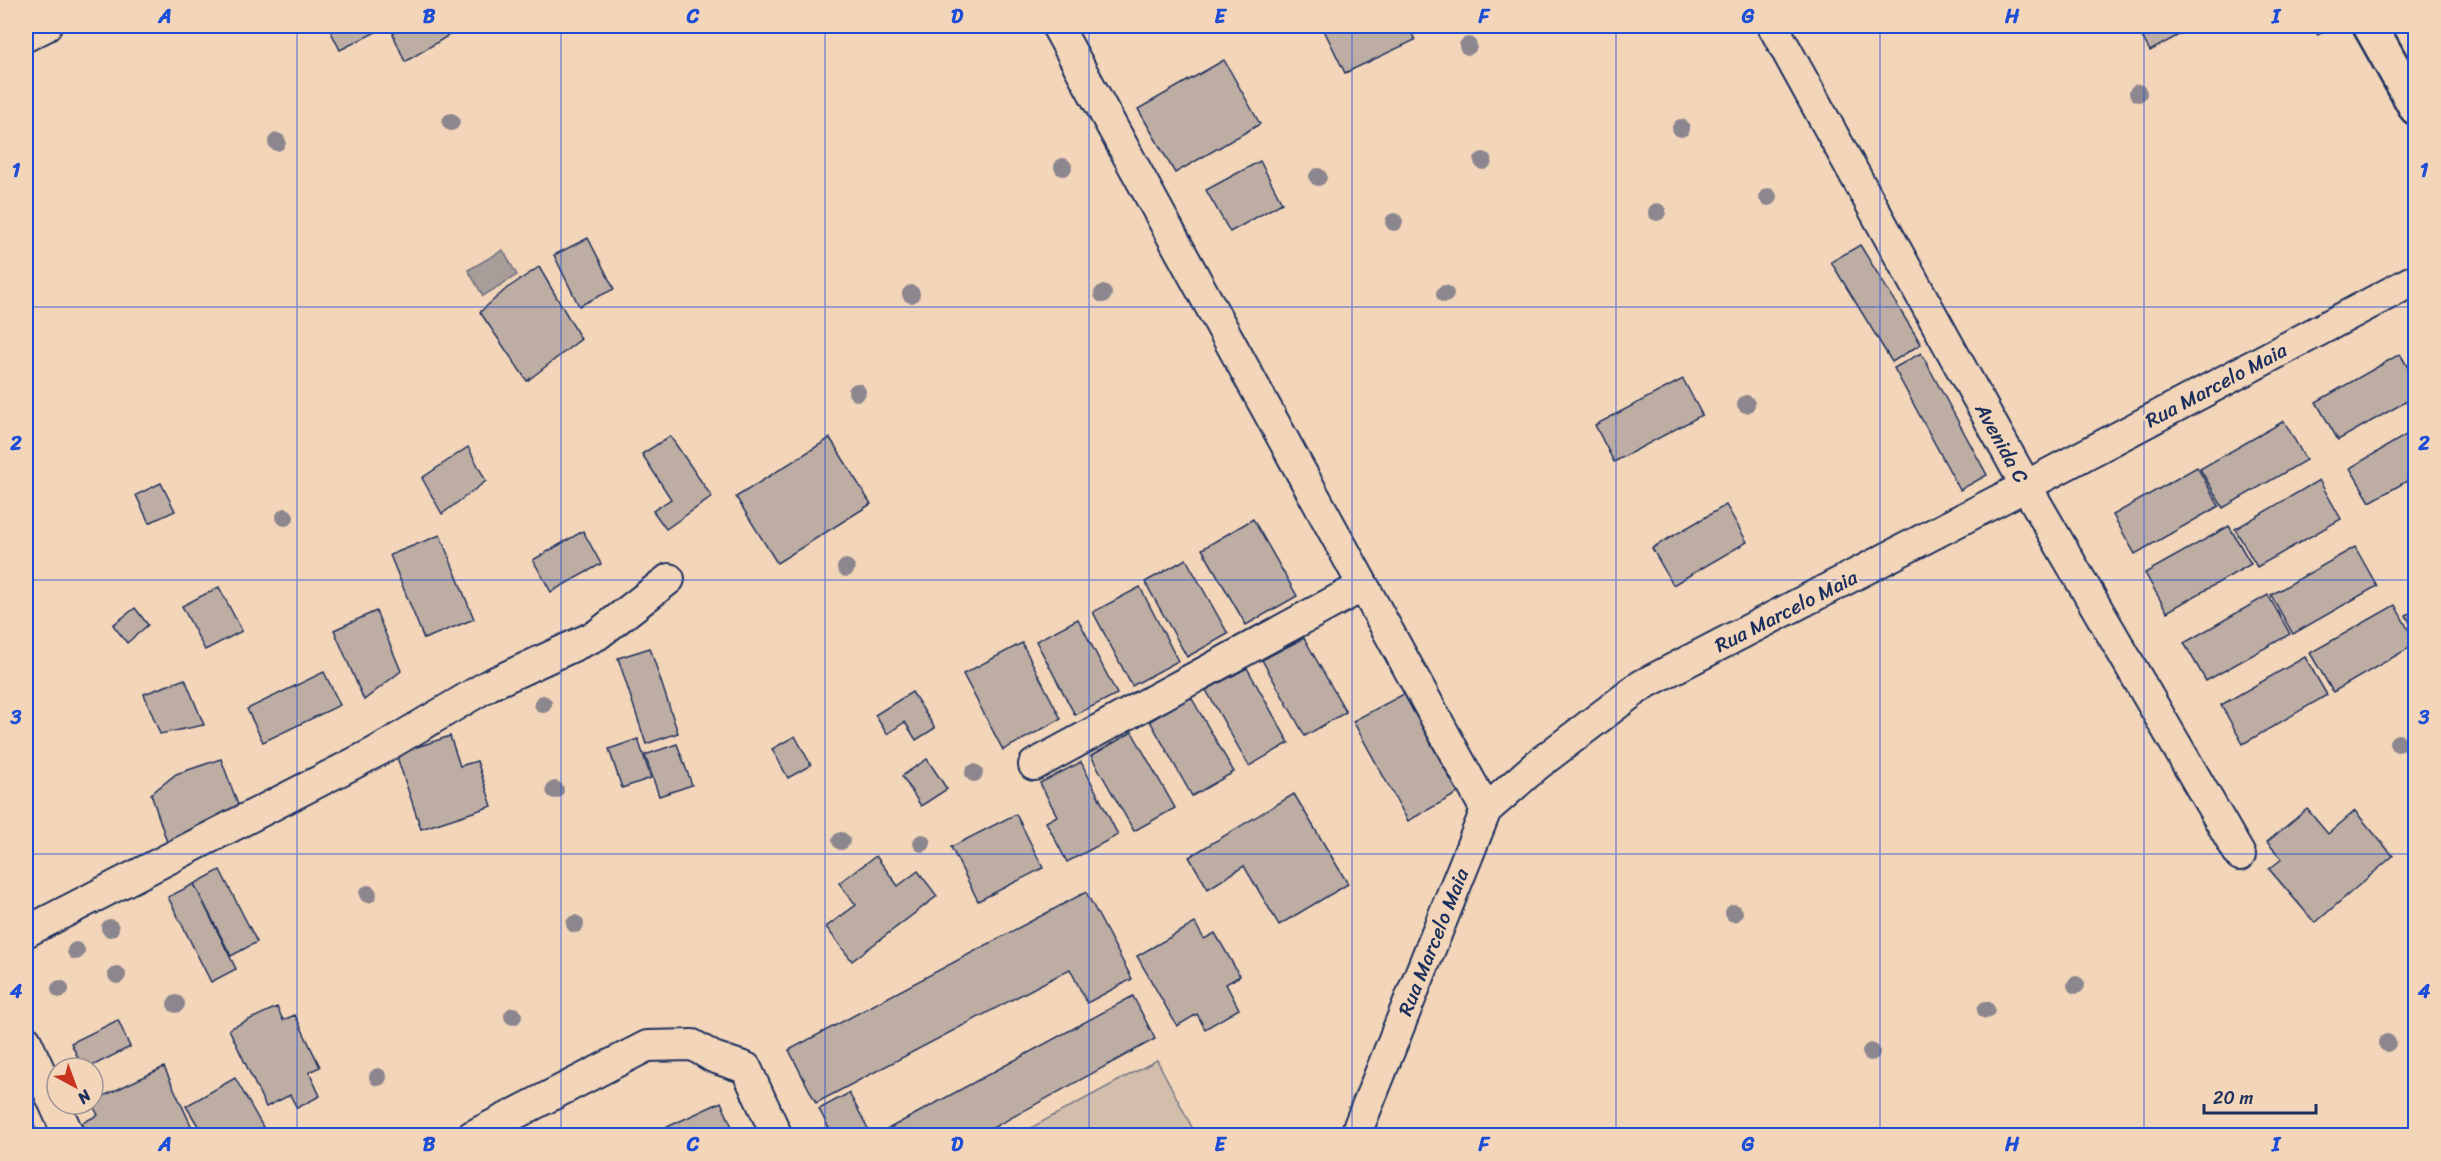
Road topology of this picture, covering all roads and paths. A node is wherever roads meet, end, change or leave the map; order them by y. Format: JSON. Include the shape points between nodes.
{"nodes":[{"id":1,"x":46,"y":26,"type":"edge"},
{"id":2,"x":1057,"y":26,"type":"edge"},
{"id":3,"x":1773,"y":26,"type":"edge"},
{"id":4,"x":2370,"y":26,"type":"edge"},
{"id":5,"x":26,"y":36,"type":"edge"},
{"id":6,"x":2415,"y":108,"type":"edge"},
{"id":7,"x":2415,"y":279,"type":"edge"},
{"id":8,"x":2026,"y":486,"type":"junction"},
{"id":9,"x":669,"y":579,"type":"dead end"},
{"id":10,"x":1363,"y":586,"type":"junction"},
{"id":11,"x":1034,"y":765,"type":"dead end"},
{"id":12,"x":1486,"y":810,"type":"junction"},
{"id":13,"x":2240,"y":855,"type":"dead end"},
{"id":14,"x":26,"y":932,"type":"edge"},
{"id":15,"x":26,"y":1041,"type":"edge"},
{"id":16,"x":69,"y":1136,"type":"edge"},
{"id":17,"x":472,"y":1136,"type":"edge"},
{"id":18,"x":777,"y":1136,"type":"edge"},
{"id":19,"x":1355,"y":1136,"type":"edge"}],
"edges":[{"from":1,"to":5,"type":"street"},
{"from":2,"to":10,"type":"street"},
{"from":3,"to":8,"type":"street","name":"Avenida C"},
{"from":4,"to":6,"type":"street"},
{"from":7,"to":8,"type":"street","name":"Rua Marcelo Maia"},
{"from":8,"to":12,"type":"street","name":"Rua Marcelo Maia","via":[[1642,686],[1537,765]]},
{"from":8,"to":13,"type":"street","name":"Avenida C"},
{"from":9,"to":14,"type":"street","via":[[597,635],[489,685],[376,752]]},
{"from":10,"to":11,"type":"street"},
{"from":10,"to":12,"type":"street"},
{"from":12,"to":19,"type":"street","name":"Rua Marcelo Maia"},
{"from":15,"to":16,"type":"street"},
{"from":17,"to":18,"type":"street","via":[[647,1046],[693,1045],[713,1057],[746,1068]]}]}
